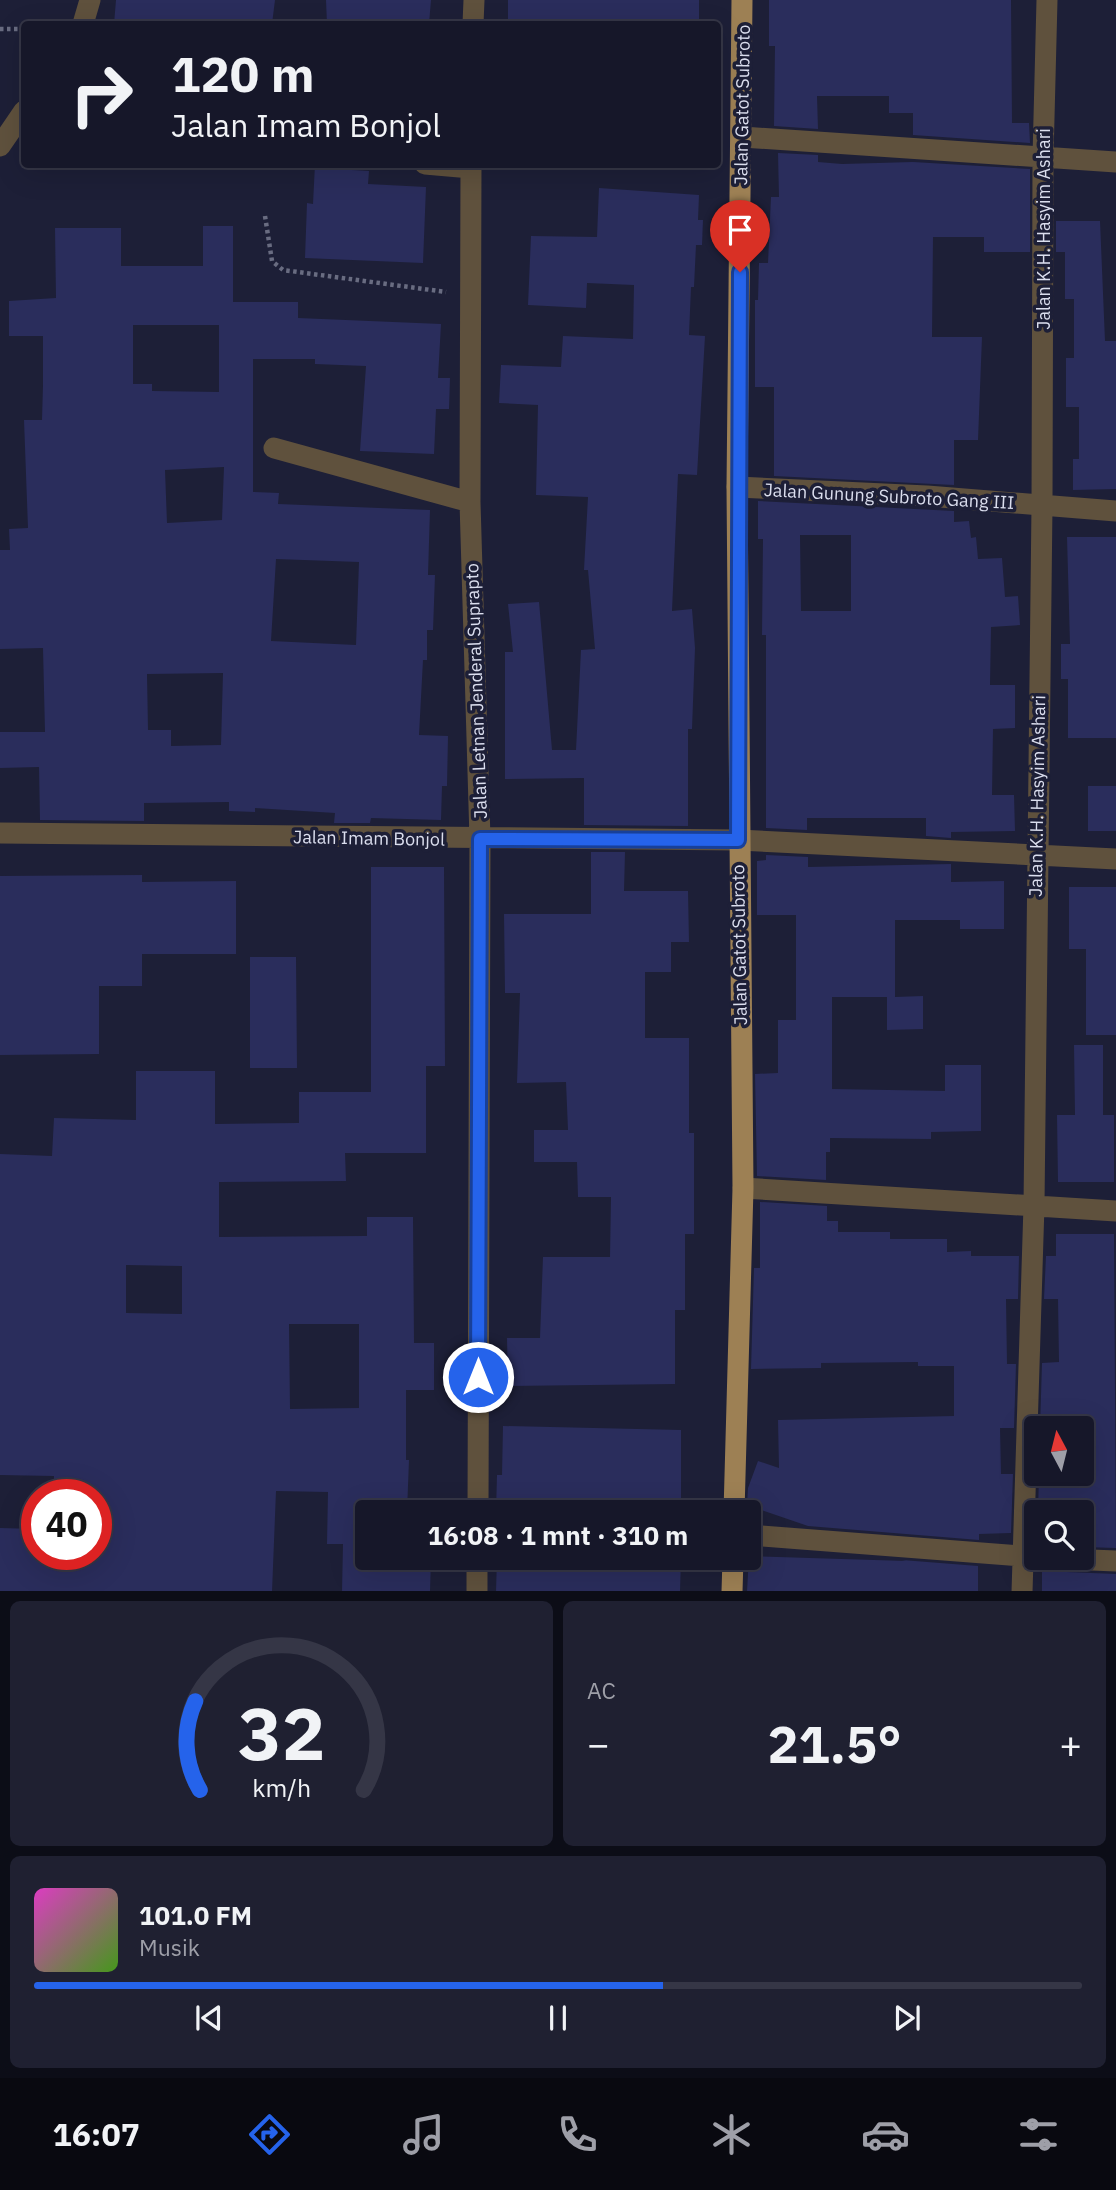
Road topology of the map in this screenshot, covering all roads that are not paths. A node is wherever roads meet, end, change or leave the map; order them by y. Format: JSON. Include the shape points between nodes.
{"nodes":[{"id":1,"x":90,"y":0,"type":"edge"},
{"id":2,"x":474,"y":0,"type":"edge"},
{"id":3,"x":742,"y":0,"type":"edge"},
{"id":4,"x":1048,"y":0,"type":"edge"},
{"id":5,"x":84,"y":21,"type":"edge"},
{"id":6,"x":473,"y":21,"type":"edge"},
{"id":7,"x":21,"y":115,"type":"edge"},
{"id":8,"x":741,"y":137,"type":"junction"},
{"id":9,"x":0,"y":146,"type":"edge"},
{"id":10,"x":1042,"y":157,"type":"junction"},
{"id":11,"x":1116,"y":162,"type":"edge"},
{"id":12,"x":471,"y":168,"type":"edge"},
{"id":13,"x":274,"y":448,"type":"dead end"},
{"id":14,"x":737,"y":487,"type":"junction"},
{"id":15,"x":470,"y":502,"type":"junction"},
{"id":16,"x":1042,"y":505,"type":"junction"},
{"id":17,"x":1116,"y":511,"type":"edge"},
{"id":18,"x":0,"y":833,"type":"edge"},
{"id":19,"x":480,"y":839,"type":"junction"},
{"id":20,"x":738,"y":840,"type":"junction"},
{"id":21,"x":1036,"y":855,"type":"junction"},
{"id":22,"x":1116,"y":859,"type":"edge"},
{"id":23,"x":743,"y":1188,"type":"junction"},
{"id":24,"x":1034,"y":1205,"type":"junction"},
{"id":25,"x":1116,"y":1211,"type":"edge"},
{"id":26,"x":478,"y":1500,"type":"edge"},
{"id":27,"x":734,"y":1500,"type":"edge"},
{"id":28,"x":1034,"y":1500,"type":"edge"},
{"id":29,"x":761,"y":1536,"type":"edge"},
{"id":30,"x":1024,"y":1556,"type":"edge"},
{"id":31,"x":1094,"y":1560,"type":"edge"},
{"id":32,"x":1116,"y":1561,"type":"edge"},
{"id":33,"x":477,"y":1570,"type":"edge"},
{"id":34,"x":733,"y":1570,"type":"edge"},
{"id":35,"x":1029,"y":1570,"type":"edge"},
{"id":36,"x":477,"y":1591,"type":"edge"},
{"id":37,"x":732,"y":1591,"type":"edge"},
{"id":38,"x":1022,"y":1591,"type":"edge"}],
"edges":[{"from":1,"to":5,"type":"street"},
{"from":2,"to":6,"type":"street"},
{"from":3,"to":8,"type":"main road","name":"Jalan Gatot Subroto"},
{"from":4,"to":10,"type":"street","name":"Jalan K.H. Hasyim Ashari"},
{"from":7,"to":9,"type":"street"},
{"from":8,"to":10,"type":"street"},
{"from":8,"to":14,"type":"main road","name":"Jalan Gatot Subroto"},
{"from":10,"to":11,"type":"street"},
{"from":10,"to":16,"type":"street","name":"Jalan K.H. Hasyim Ashari"},
{"from":12,"to":15,"type":"street","name":"Jalan Letnan Jenderal Suprapto"},
{"from":13,"to":15,"type":"street"},
{"from":14,"to":16,"type":"street","name":"Jalan Gunung Subroto Gang III"},
{"from":14,"to":20,"type":"main road","name":"Jalan Gatot Subroto"},
{"from":15,"to":19,"type":"street","name":"Jalan Letnan Jenderal Suprapto"},
{"from":16,"to":17,"type":"street","name":"Jalan Gunung Subroto Gang III"},
{"from":16,"to":21,"type":"street","name":"Jalan K.H. Hasyim Ashari"},
{"from":18,"to":19,"type":"street","name":"Jalan Imam Bonjol"},
{"from":19,"to":20,"type":"street","name":"Jalan Imam Bonjol"},
{"from":19,"to":26,"type":"street","name":"Jalan Letnan Jenderal Suprapto"},
{"from":20,"to":21,"type":"street","name":"Jalan Imam Bonjol"},
{"from":20,"to":23,"type":"main road","name":"Jalan Gatot Subroto"},
{"from":21,"to":22,"type":"street","name":"Jalan Imam Bonjol"},
{"from":21,"to":24,"type":"street","name":"Jalan K.H. Hasyim Ashari"},
{"from":23,"to":24,"type":"street"},
{"from":23,"to":27,"type":"main road","name":"Jalan Gatot Subroto"},
{"from":24,"to":25,"type":"street"},
{"from":24,"to":28,"type":"street","name":"Jalan K.H. Hasyim Ashari"},
{"from":29,"to":30,"type":"street"},
{"from":31,"to":32,"type":"street"},
{"from":33,"to":36,"type":"street"},
{"from":34,"to":37,"type":"main road"},
{"from":35,"to":38,"type":"street","name":"Jalan K.H. Hasyim Ashari"}]}
